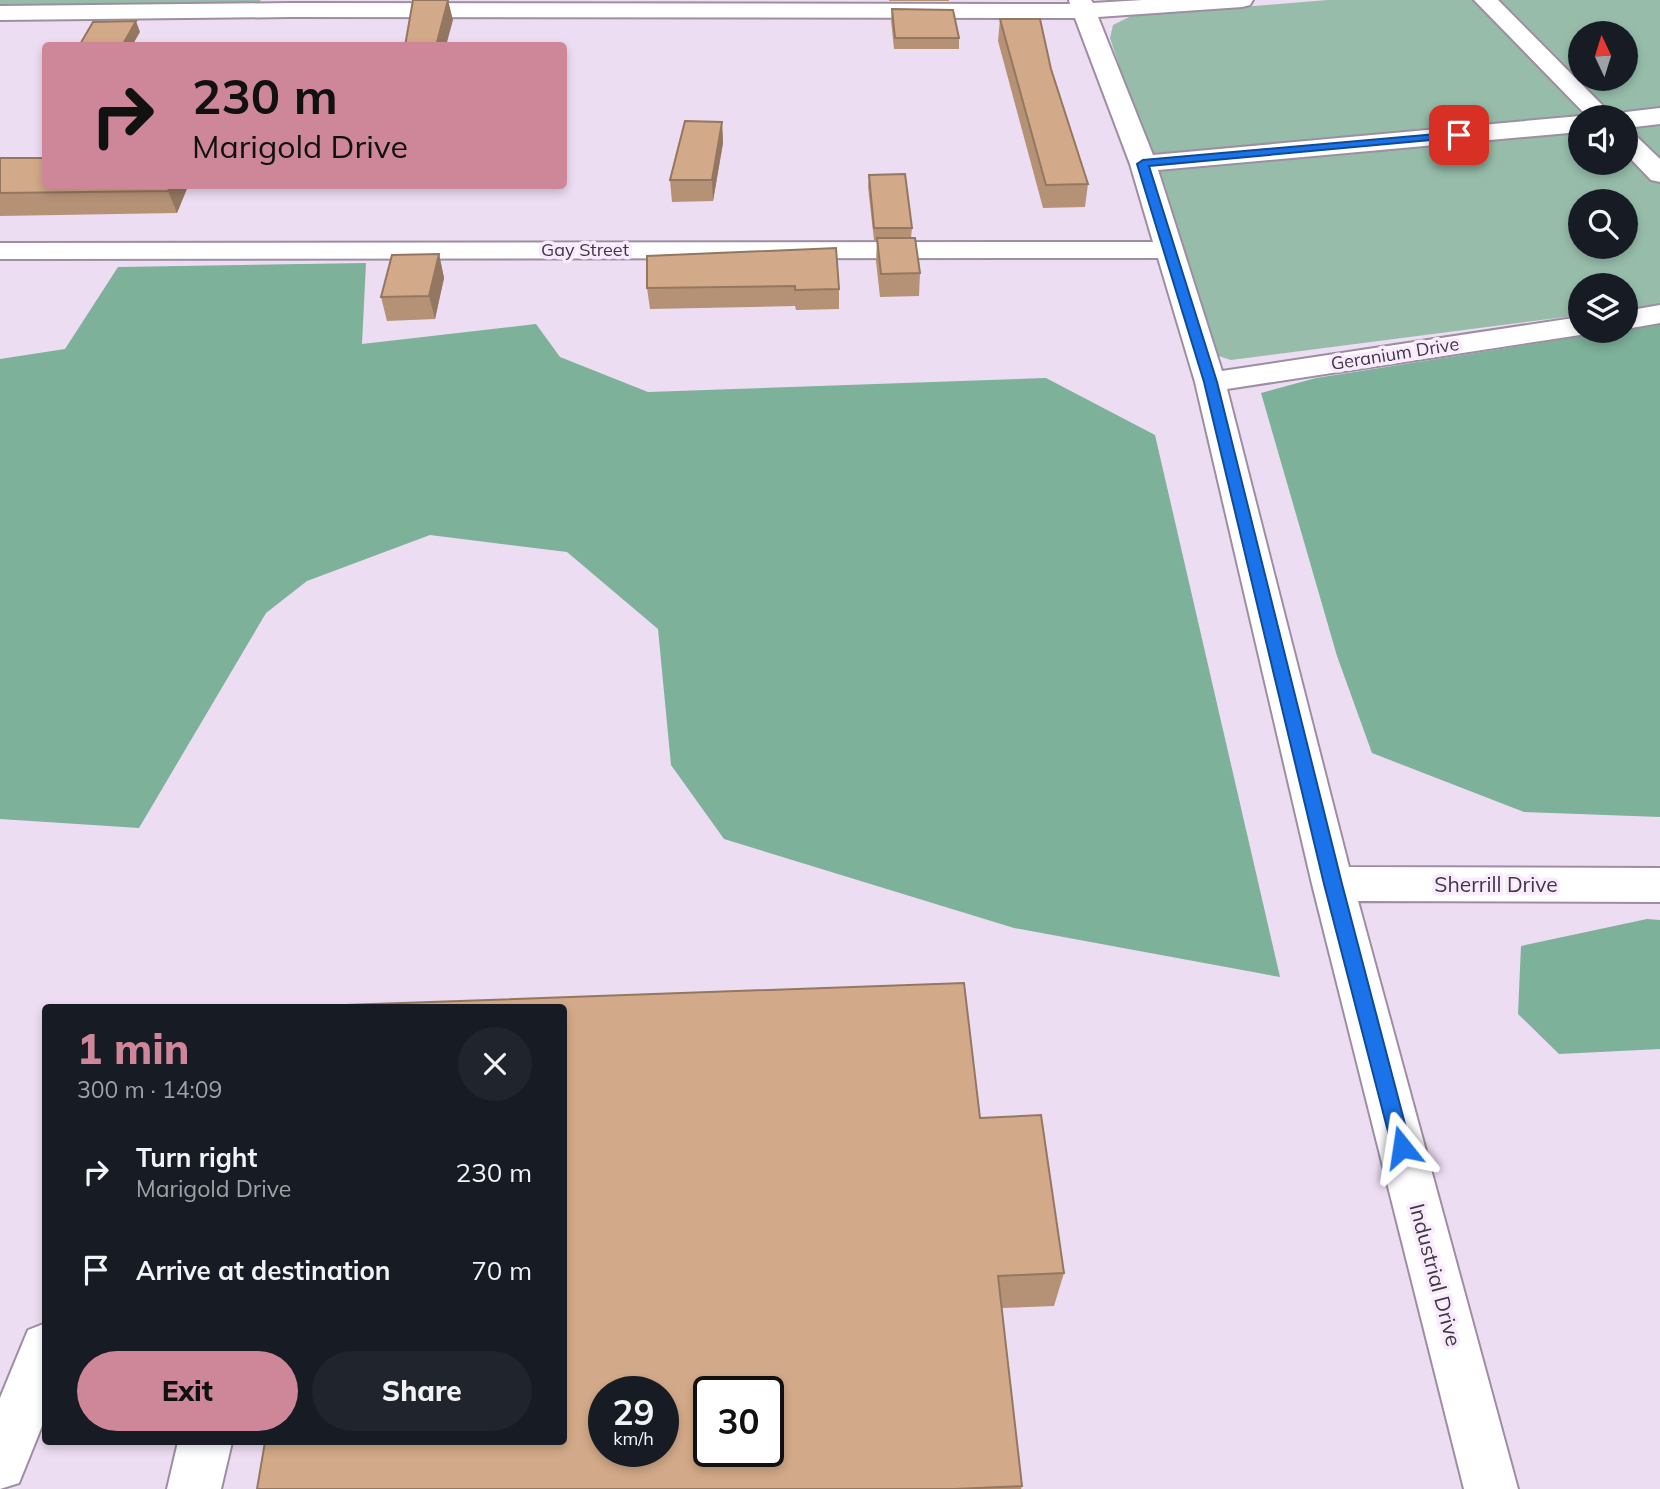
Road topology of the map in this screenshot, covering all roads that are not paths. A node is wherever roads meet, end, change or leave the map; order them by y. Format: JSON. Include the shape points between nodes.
{"nodes":[{"id":1,"x":1242,"y":0,"type":"edge"},
{"id":2,"x":1485,"y":0,"type":"edge"},
{"id":3,"x":1081,"y":5,"type":"edge"},
{"id":4,"x":0,"y":13,"type":"edge"},
{"id":5,"x":1590,"y":105,"type":"edge"},
{"id":6,"x":1660,"y":116,"type":"edge"},
{"id":7,"x":1638,"y":119,"type":"edge"},
{"id":8,"x":1568,"y":125,"type":"edge"},
{"id":9,"x":1638,"y":152,"type":"edge"},
{"id":10,"x":1143,"y":164,"type":"junction"},
{"id":11,"x":1660,"y":174,"type":"edge"},
{"id":12,"x":1169,"y":250,"type":"junction"},
{"id":13,"x":0,"y":251,"type":"edge"},
{"id":14,"x":1660,"y":314,"type":"edge"},
{"id":15,"x":1638,"y":318,"type":"edge"},
{"id":16,"x":1568,"y":328,"type":"edge"},
{"id":17,"x":1210,"y":382,"type":"junction"},
{"id":18,"x":1333,"y":884,"type":"junction"},
{"id":19,"x":1660,"y":885,"type":"edge"},
{"id":20,"x":42,"y":1358,"type":"edge"},
{"id":21,"x":204,"y":1445,"type":"edge"},
{"id":22,"x":0,"y":1464,"type":"edge"},
{"id":23,"x":194,"y":1489,"type":"edge"},
{"id":24,"x":1491,"y":1489,"type":"edge"}],
"edges":[{"from":1,"to":3,"type":"street"},
{"from":2,"to":5,"type":"street"},
{"from":3,"to":4,"type":"street"},
{"from":3,"to":10,"type":"street","name":"Industrial Drive"},
{"from":6,"to":7,"type":"street"},
{"from":8,"to":10,"type":"street"},
{"from":9,"to":11,"type":"street"},
{"from":10,"to":12,"type":"street","name":"Industrial Drive"},
{"from":12,"to":13,"type":"street","name":"Gay Street"},
{"from":12,"to":17,"type":"street","name":"Industrial Drive"},
{"from":14,"to":15,"type":"street"},
{"from":16,"to":17,"type":"street","name":"Geranium Drive"},
{"from":17,"to":18,"type":"street","name":"Industrial Drive"},
{"from":18,"to":19,"type":"street","name":"Sherrill Drive"},
{"from":18,"to":24,"type":"street","name":"Industrial Drive"},
{"from":20,"to":22,"type":"street"},
{"from":21,"to":23,"type":"street"}]}
